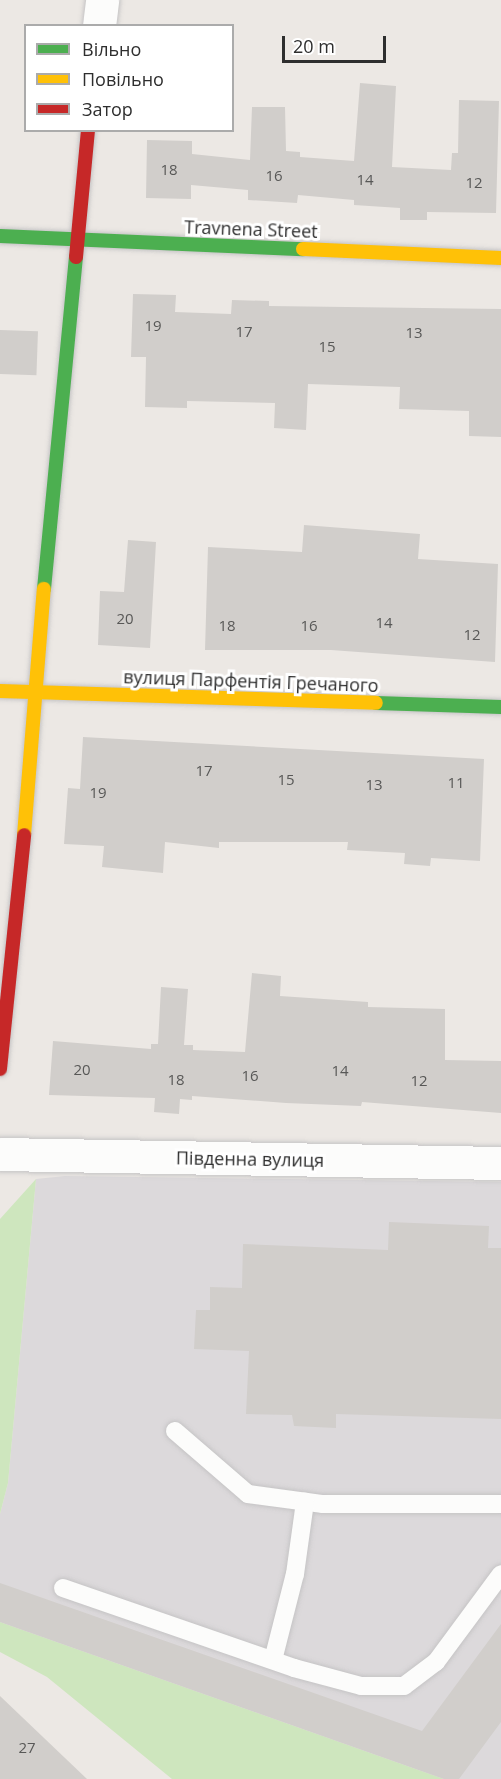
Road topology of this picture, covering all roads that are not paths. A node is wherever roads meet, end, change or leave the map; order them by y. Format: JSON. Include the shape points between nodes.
{"nodes":[{"id":1,"x":102,"y":0,"type":"edge"},
{"id":2,"x":99,"y":24,"type":"edge"},
{"id":3,"x":88,"y":132,"type":"edge"},
{"id":4,"x":0,"y":236,"type":"edge"},
{"id":5,"x":77,"y":239,"type":"junction"},
{"id":6,"x":501,"y":258,"type":"edge"},
{"id":7,"x":0,"y":692,"type":"edge"},
{"id":8,"x":34,"y":693,"type":"junction"},
{"id":9,"x":501,"y":707,"type":"edge"},
{"id":10,"x":0,"y":1069,"type":"edge"},
{"id":11,"x":0,"y":1154,"type":"edge"},
{"id":12,"x":501,"y":1163,"type":"edge"},
{"id":13,"x":175,"y":1431,"type":"dead end"},
{"id":14,"x":305,"y":1502,"type":"junction"},
{"id":15,"x":501,"y":1504,"type":"edge"},
{"id":16,"x":501,"y":1574,"type":"edge"},
{"id":17,"x":63,"y":1588,"type":"dead end"},
{"id":18,"x":273,"y":1660,"type":"junction"}],
"edges":[{"from":1,"to":2,"type":"street"},
{"from":3,"to":5,"type":"street"},
{"from":4,"to":5,"type":"street","name":"Travnena Street"},
{"from":5,"to":6,"type":"street","name":"Travnena Street"},
{"from":5,"to":8,"type":"street"},
{"from":7,"to":8,"type":"street","name":"вулиця Парфентія Гречаного"},
{"from":8,"to":9,"type":"street","name":"вулиця Парфентія Гречаного"},
{"from":8,"to":10,"type":"street","via":[[19,913]]},
{"from":11,"to":12,"type":"street","name":"Південна вулиця"},
{"from":13,"to":14,"type":"lane","via":[[248,1494]]},
{"from":14,"to":15,"type":"lane"},
{"from":14,"to":18,"type":"lane","via":[[295,1574]]},
{"from":16,"to":18,"type":"lane","via":[[436,1662],[404,1686],[361,1686]]},
{"from":17,"to":18,"type":"lane"}]}
